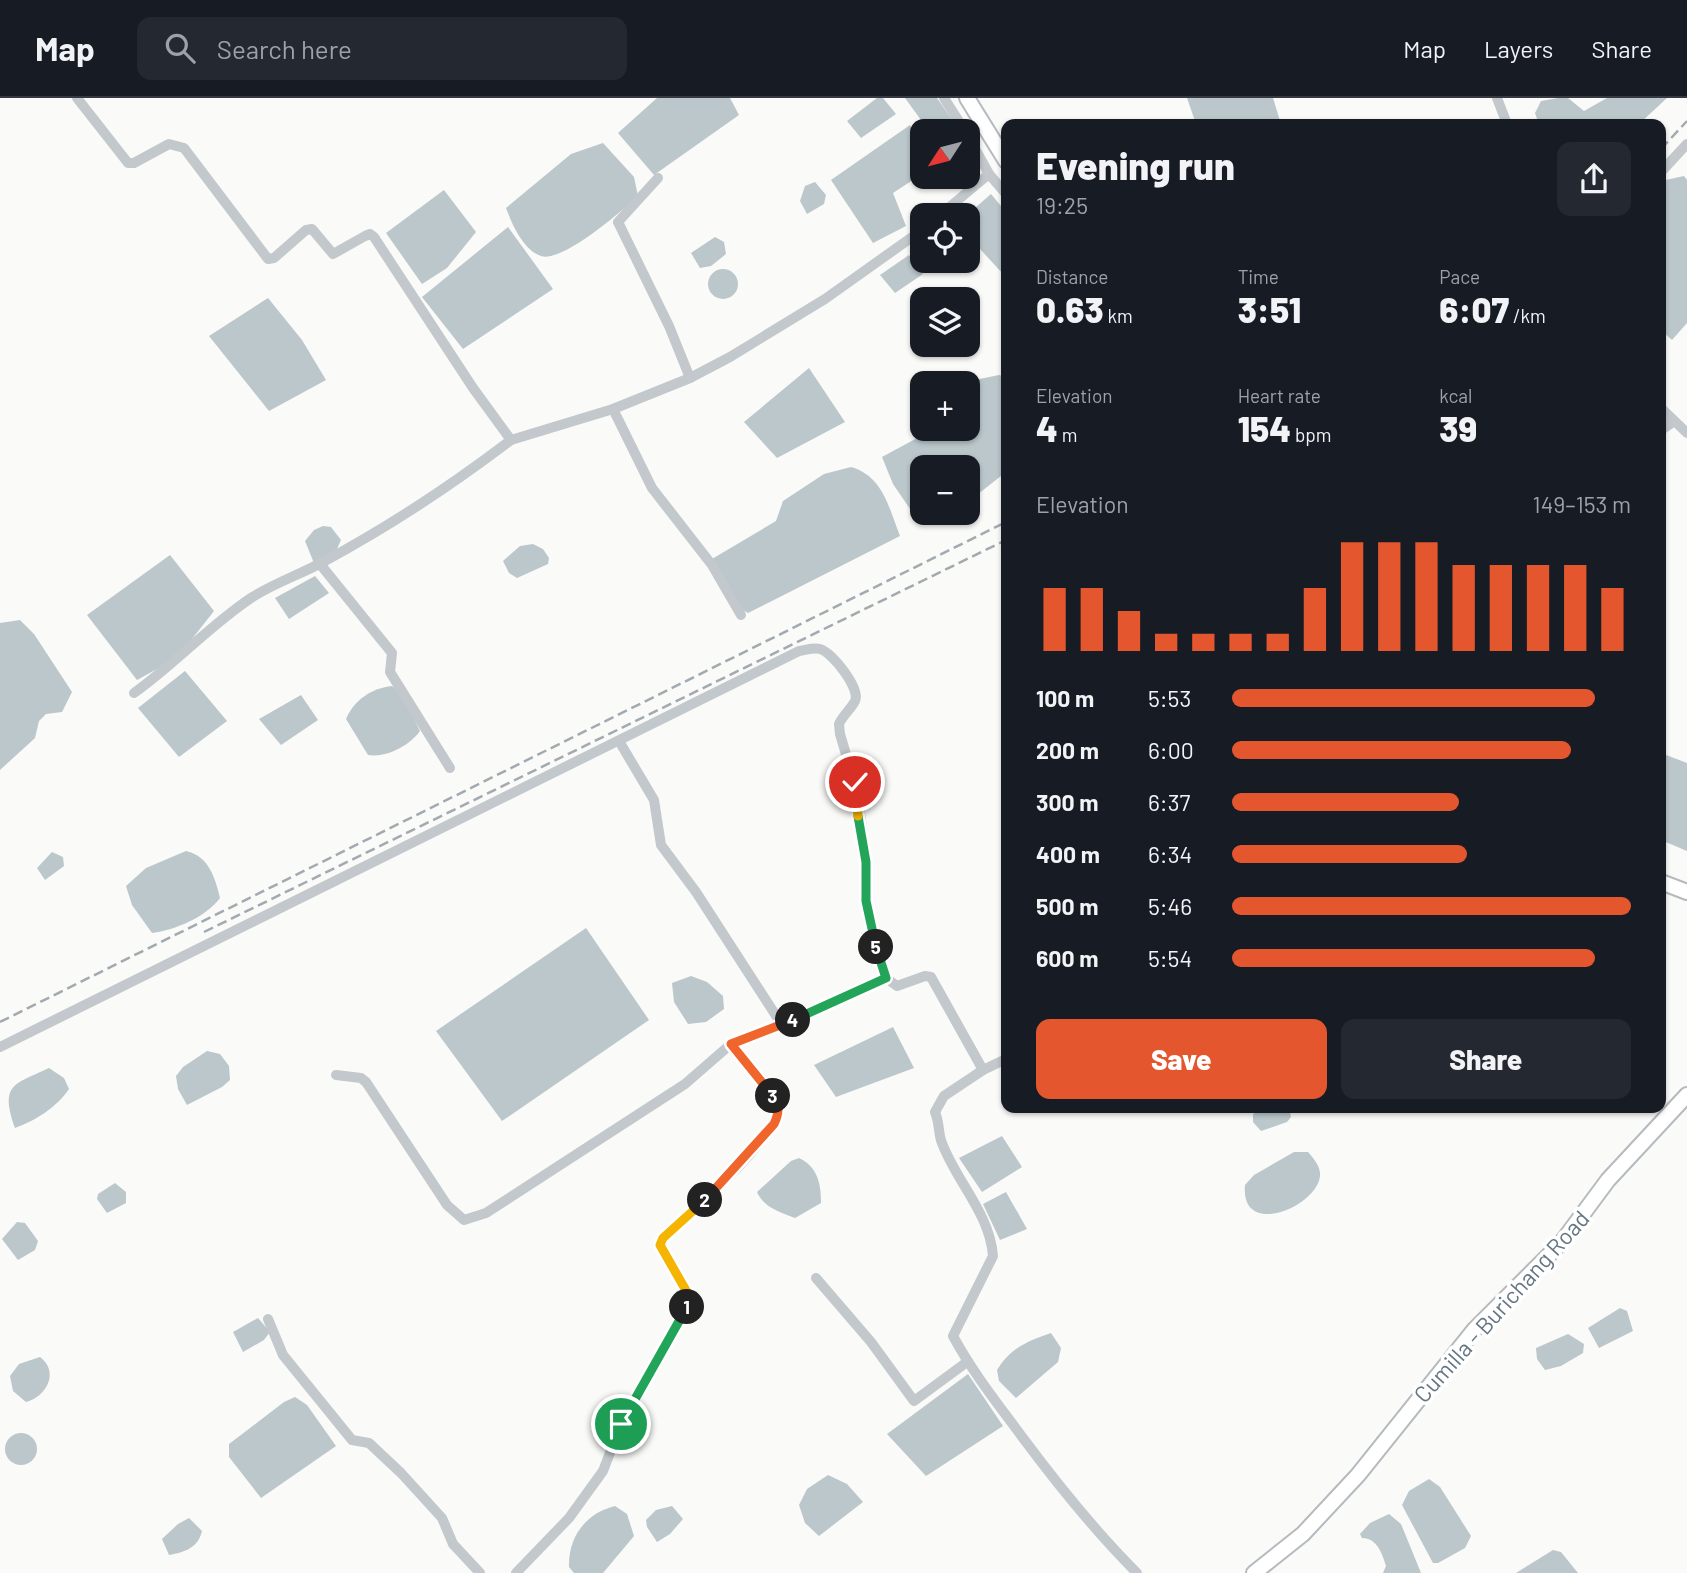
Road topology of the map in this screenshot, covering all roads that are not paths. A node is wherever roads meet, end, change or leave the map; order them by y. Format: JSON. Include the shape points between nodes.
{"nodes":[{"id":1,"x":78,"y":98,"type":"edge"},
{"id":2,"x":944,"y":98,"type":"edge"},
{"id":3,"x":967,"y":98,"type":"edge"},
{"id":4,"x":1497,"y":98,"type":"edge"},
{"id":5,"x":957,"y":119,"type":"edge"},
{"id":6,"x":1505,"y":119,"type":"edge"},
{"id":7,"x":1687,"y":144,"type":"edge"},
{"id":8,"x":1001,"y":153,"type":"edge"},
{"id":9,"x":980,"y":158,"type":"edge"},
{"id":10,"x":1666,"y":167,"type":"edge"},
{"id":11,"x":989,"y":174,"type":"junction"},
{"id":12,"x":659,"y":177,"type":"dead end"},
{"id":13,"x":1001,"y":188,"type":"edge"},
{"id":14,"x":954,"y":203,"type":"edge"},
{"id":15,"x":910,"y":239,"type":"edge"},
{"id":16,"x":690,"y":378,"type":"junction"},
{"id":17,"x":613,"y":409,"type":"junction"},
{"id":18,"x":1666,"y":413,"type":"edge"},
{"id":19,"x":1674,"y":422,"type":"junction"},
{"id":20,"x":1666,"y":427,"type":"edge"},
{"id":21,"x":1687,"y":433,"type":"edge"},
{"id":22,"x":511,"y":440,"type":"junction"},
{"id":23,"x":320,"y":564,"type":"junction"},
{"id":24,"x":741,"y":615,"type":"dead end"},
{"id":25,"x":134,"y":693,"type":"dead end"},
{"id":26,"x":619,"y":741,"type":"junction"},
{"id":27,"x":450,"y":768,"type":"dead end"},
{"id":28,"x":1666,"y":884,"type":"edge"},
{"id":29,"x":1687,"y":892,"type":"edge"},
{"id":30,"x":886,"y":978,"type":"junction"},
{"id":31,"x":782,"y":1025,"type":"junction"},
{"id":32,"x":731,"y":1044,"type":"junction"},
{"id":33,"x":0,"y":1047,"type":"edge"},
{"id":34,"x":1001,"y":1061,"type":"edge"},
{"id":35,"x":983,"y":1070,"type":"junction"},
{"id":36,"x":336,"y":1075,"type":"dead end"},
{"id":37,"x":1687,"y":1095,"type":"edge"},
{"id":38,"x":816,"y":1279,"type":"dead end"},
{"id":39,"x":268,"y":1320,"type":"dead end"},
{"id":40,"x":967,"y":1362,"type":"junction"},
{"id":41,"x":480,"y":1573,"type":"edge"},
{"id":42,"x":516,"y":1573,"type":"edge"},
{"id":43,"x":1137,"y":1573,"type":"edge"},
{"id":44,"x":1254,"y":1573,"type":"edge"}],
"edges":[{"from":1,"to":22,"type":"street","via":[[128,163],[169,144],[184,148],[268,258],[274,258],[306,230],[312,229],[333,254],[370,234],[374,237]]},
{"from":2,"to":5,"type":"street"},
{"from":3,"to":8,"type":"main road"},
{"from":4,"to":6,"type":"street"},
{"from":7,"to":10,"type":"street"},
{"from":9,"to":11,"type":"street"},
{"from":11,"to":13,"type":"street"},
{"from":11,"to":14,"type":"street"},
{"from":12,"to":16,"type":"street","via":[[618,222]]},
{"from":15,"to":16,"type":"street","via":[[825,299]]},
{"from":16,"to":17,"type":"street"},
{"from":17,"to":22,"type":"street"},
{"from":17,"to":24,"type":"street","via":[[652,488],[712,565]]},
{"from":18,"to":19,"type":"street"},
{"from":19,"to":20,"type":"street"},
{"from":19,"to":21,"type":"street"},
{"from":22,"to":23,"type":"street","via":[[465,475]]},
{"from":23,"to":25,"type":"street","via":[[251,598]]},
{"from":23,"to":27,"type":"street","via":[[392,653],[390,672]]},
{"from":26,"to":30,"type":"street","via":[[799,651],[817,648],[828,652],[856,694],[839,724],[840,734],[858,795],[866,901]]},
{"from":26,"to":31,"type":"street","via":[[654,800],[662,845]]},
{"from":26,"to":33,"type":"street"},
{"from":28,"to":29,"type":"main road"},
{"from":30,"to":31,"type":"street"},
{"from":30,"to":35,"type":"street","via":[[897,986],[931,977]]},
{"from":31,"to":32,"type":"street"},
{"from":32,"to":36,"type":"street","via":[[675,1091],[486,1213],[464,1220],[447,1205],[366,1082]]},
{"from":32,"to":42,"type":"street","via":[[778,1103],[779,1114],[716,1190],[663,1238],[663,1253],[684,1286],[688,1304],[621,1424],[603,1471],[569,1518]]},
{"from":34,"to":35,"type":"street"},
{"from":35,"to":40,"type":"street","via":[[944,1096],[935,1112],[941,1126],[940,1141],[992,1246],[989,1270],[953,1330]]},
{"from":37,"to":44,"type":"main road","name":"Cumilla - Burichang Road","via":[[1608,1180],[1562,1242],[1475,1329],[1358,1475],[1303,1534]]},
{"from":38,"to":40,"type":"street","via":[[914,1401]]},
{"from":39,"to":41,"type":"street","via":[[283,1355],[352,1440],[369,1443],[401,1473],[442,1518],[453,1544]]},
{"from":40,"to":43,"type":"street","via":[[1100,1536]]}]}
